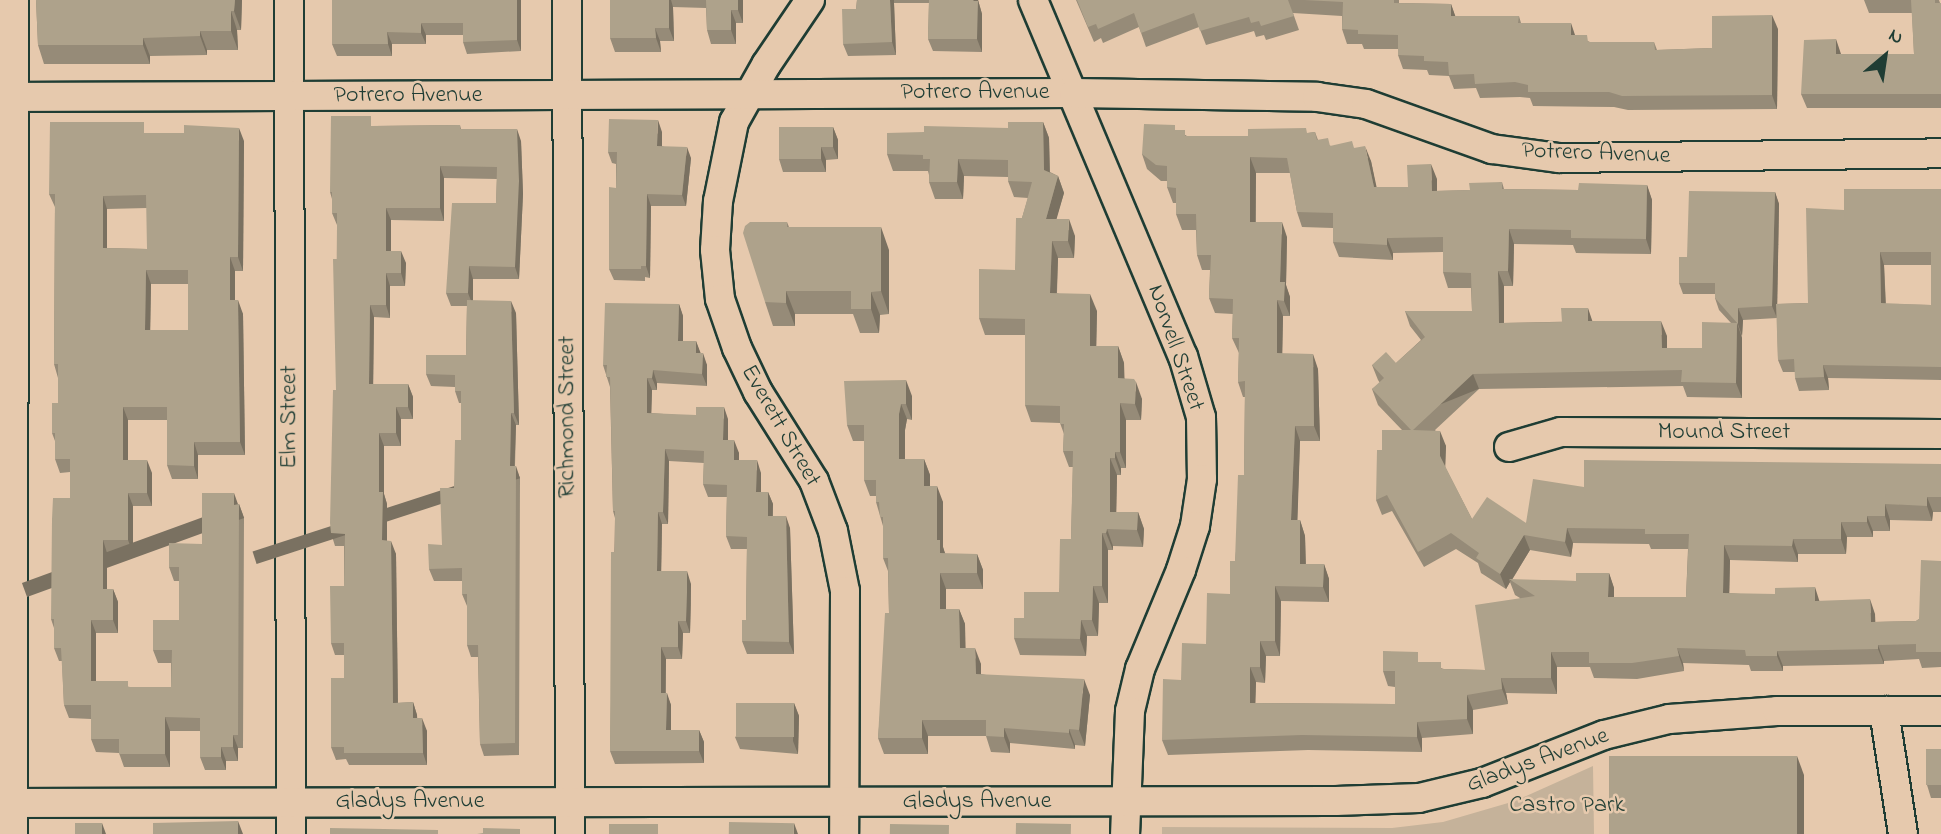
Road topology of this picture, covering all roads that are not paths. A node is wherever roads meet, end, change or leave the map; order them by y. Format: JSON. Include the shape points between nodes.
{"nodes":[{"id":1,"x":14,"y":0,"type":"edge"},
{"id":2,"x":289,"y":0,"type":"edge"},
{"id":3,"x":568,"y":0,"type":"edge"},
{"id":4,"x":810,"y":0,"type":"edge"},
{"id":5,"x":1032,"y":0,"type":"edge"},
{"id":6,"x":1074,"y":93,"type":"junction"},
{"id":7,"x":750,"y":94,"type":"junction"},
{"id":8,"x":566,"y":96,"type":"junction"},
{"id":9,"x":6,"y":97,"type":"edge"},
{"id":10,"x":289,"y":97,"type":"junction"},
{"id":11,"x":1941,"y":153,"type":"edge"},
{"id":12,"x":1941,"y":434,"type":"edge"},
{"id":13,"x":1508,"y":447,"type":"dead end"},
{"id":14,"x":1884,"y":711,"type":"junction"},
{"id":15,"x":1941,"y":711,"type":"edge"},
{"id":16,"x":570,"y":802,"type":"junction"},
{"id":17,"x":844,"y":802,"type":"junction"},
{"id":18,"x":1125,"y":802,"type":"junction"},
{"id":19,"x":7,"y":803,"type":"edge"},
{"id":20,"x":291,"y":803,"type":"junction"},
{"id":21,"x":13,"y":834,"type":"edge"},
{"id":22,"x":291,"y":834,"type":"edge"},
{"id":23,"x":570,"y":834,"type":"edge"},
{"id":24,"x":844,"y":834,"type":"edge"},
{"id":25,"x":1125,"y":834,"type":"edge"},
{"id":26,"x":1902,"y":834,"type":"edge"}],
"edges":[{"from":1,"to":9,"type":"street"},
{"from":2,"to":10,"type":"street","name":"Elm Street"},
{"from":3,"to":8,"type":"street","name":"Richmond Street"},
{"from":4,"to":7,"type":"street","name":"Everett Street"},
{"from":5,"to":6,"type":"street","name":"Norvell Street"},
{"from":6,"to":7,"type":"street","name":"Potrero Avenue"},
{"from":6,"to":11,"type":"street","name":"Potrero Avenue","via":[[1317,97],[1366,104],[1492,149],[1559,158]]},
{"from":6,"to":18,"type":"street","name":"Norvell Street","via":[[1183,356],[1201,417],[1202,479],[1195,526],[1140,669],[1130,711]]},
{"from":7,"to":8,"type":"street","name":"Potrero Avenue"},
{"from":7,"to":17,"type":"street","name":"Everett Street","via":[[734,122],[718,201],[715,250],[720,299],[758,392],[814,481],[833,531],[845,591]]},
{"from":8,"to":10,"type":"street","name":"Potrero Avenue"},
{"from":8,"to":16,"type":"street","name":"Richmond Street"},
{"from":9,"to":10,"type":"street","name":"Potrero Avenue"},
{"from":9,"to":19,"type":"street"},
{"from":10,"to":20,"type":"street","name":"Elm Street"},
{"from":12,"to":13,"type":"street","name":"Mound Street","via":[[1561,432]]},
{"from":14,"to":15,"type":"street","name":"Gladys Avenue"},
{"from":14,"to":18,"type":"street","name":"Gladys Avenue","via":[[1777,711],[1669,719],[1604,735],[1482,783],[1426,798]]},
{"from":14,"to":26,"type":"street"},
{"from":16,"to":17,"type":"street","name":"Gladys Avenue"},
{"from":16,"to":20,"type":"street","name":"Gladys Avenue"},
{"from":16,"to":23,"type":"street","name":"Richmond Street"},
{"from":17,"to":18,"type":"street","name":"Gladys Avenue"},
{"from":17,"to":24,"type":"street","name":"Everett Street"},
{"from":18,"to":25,"type":"street","name":"Norvell Street"},
{"from":19,"to":20,"type":"street","name":"Gladys Avenue"},
{"from":19,"to":21,"type":"street"},
{"from":20,"to":22,"type":"street","name":"Elm Street"}]}
